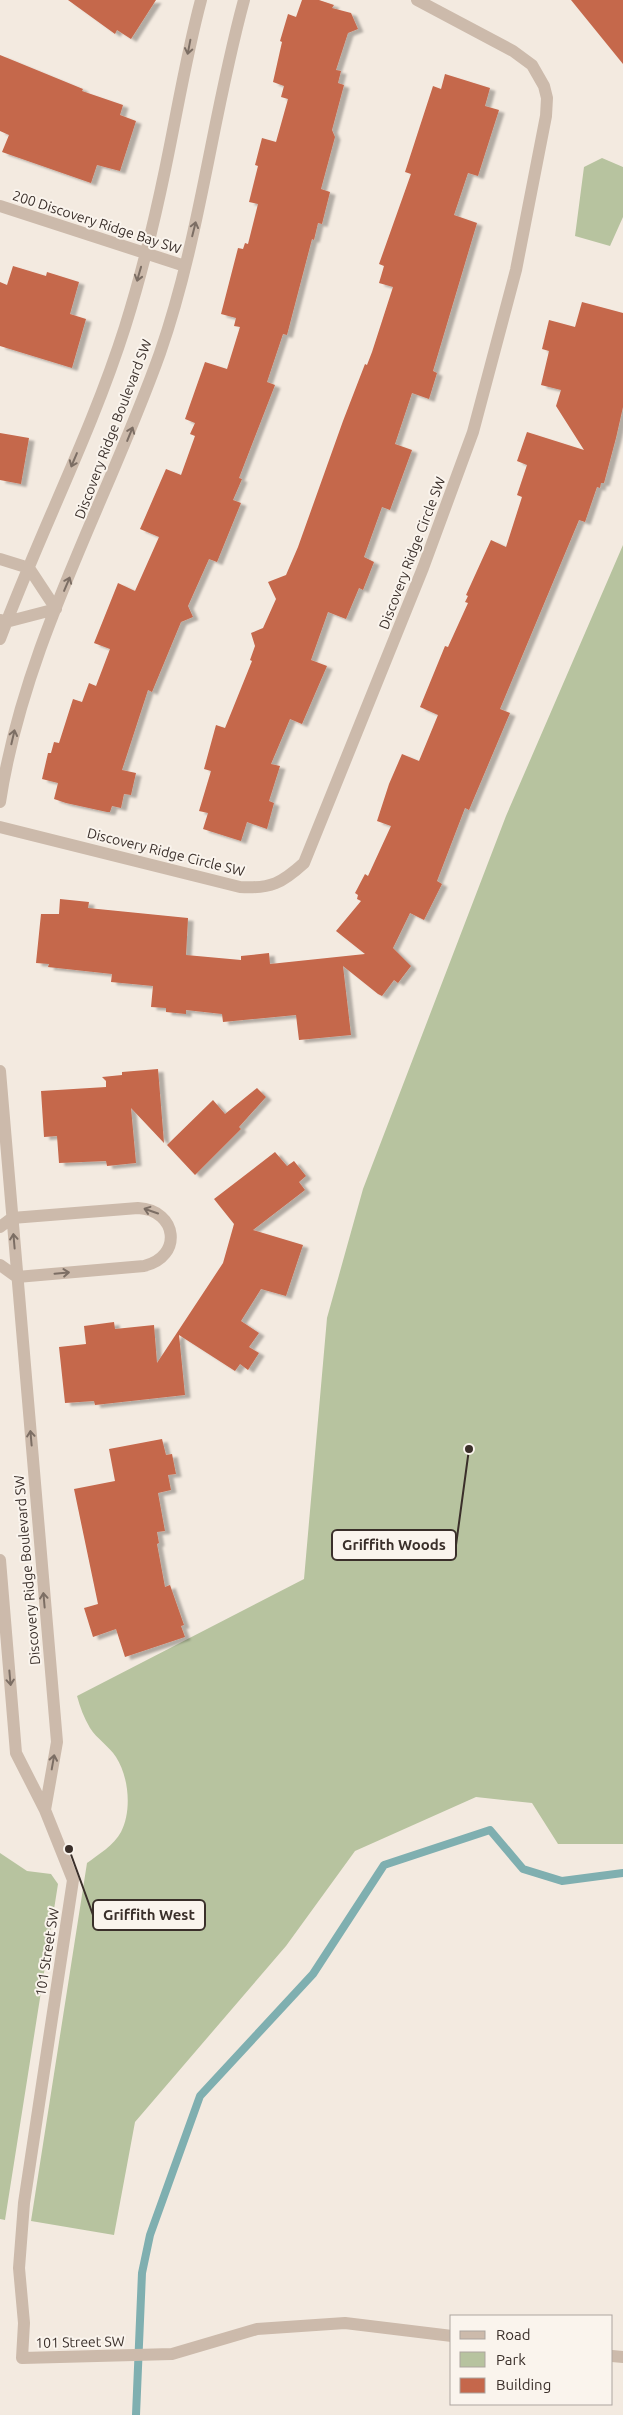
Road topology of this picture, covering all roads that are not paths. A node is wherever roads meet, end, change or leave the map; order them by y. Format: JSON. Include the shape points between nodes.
{"nodes":[{"id":1,"x":201,"y":0,"type":"edge"},
{"id":2,"x":244,"y":0,"type":"edge"},
{"id":3,"x":417,"y":0,"type":"edge"},
{"id":4,"x":0,"y":206,"type":"edge"},
{"id":5,"x":145,"y":254,"type":"junction"},
{"id":6,"x":185,"y":266,"type":"junction"},
{"id":7,"x":0,"y":559,"type":"edge"},
{"id":8,"x":29,"y":568,"type":"junction"},
{"id":9,"x":56,"y":609,"type":"junction"},
{"id":10,"x":3,"y":621,"type":"edge"},
{"id":11,"x":0,"y":639,"type":"edge"},
{"id":12,"x":0,"y":802,"type":"edge"},
{"id":13,"x":0,"y":827,"type":"edge"},
{"id":14,"x":0,"y":1071,"type":"edge"},
{"id":15,"x":12,"y":1218,"type":"junction"},
{"id":16,"x":0,"y":1227,"type":"edge"},
{"id":17,"x":0,"y":1265,"type":"edge"},
{"id":18,"x":17,"y":1277,"type":"junction"},
{"id":19,"x":0,"y":1560,"type":"edge"},
{"id":20,"x":45,"y":1810,"type":"junction"},
{"id":21,"x":450,"y":2336,"type":"edge"}],
"edges":[{"from":1,"to":5,"type":"street","name":"Discovery Ridge Boulevard SW","one_way":true},
{"from":6,"to":2,"type":"street","name":"Discovery Ridge Boulevard SW","one_way":true},
{"from":3,"to":13,"type":"street","name":"Discovery Ridge Circle SW","via":[[513,51],[532,65],[544,86],[546,116],[516,270],[473,432],[423,568],[304,862],[279,884],[240,887]]},
{"from":4,"to":5,"type":"street","name":"200 Discovery Ridge Bay SW"},
{"from":5,"to":6,"type":"street","name":"200 Discovery Ridge Bay SW"},
{"from":5,"to":8,"type":"street","name":"Discovery Ridge Boulevard SW","one_way":true,"via":[[124,328],[93,414]]},
{"from":9,"to":6,"type":"street","name":"Discovery Ridge Boulevard SW","one_way":true,"via":[[132,430]]},
{"from":7,"to":8,"type":"street"},
{"from":8,"to":9,"type":"street"},
{"from":8,"to":10,"type":"street","name":"Discovery Ridge Boulevard SW"},
{"from":9,"to":10,"type":"street"},
{"from":12,"to":9,"type":"street","name":"Discovery Ridge Boulevard SW","one_way":true,"via":[[14,731]]},
{"from":10,"to":11,"type":"street","name":"Discovery Ridge Boulevard SW"},
{"from":14,"to":15,"type":"street","name":"Discovery Ridge Boulevard SW"},
{"from":15,"to":16,"type":"street"},
{"from":18,"to":15,"type":"street","name":"Discovery Ridge Boulevard SW","one_way":true},
{"from":18,"to":15,"type":"street","one_way":true,"via":[[153,1264],[167,1252],[171,1234],[164,1217],[147,1208]]},
{"from":17,"to":18,"type":"street"},
{"from":20,"to":18,"type":"street","name":"Discovery Ridge Boulevard SW","one_way":true,"via":[[57,1742]]},
{"from":19,"to":20,"type":"street","name":"Discovery Ridge Boulevard SW","one_way":true,"via":[[16,1753]]},
{"from":20,"to":21,"type":"street","name":"101 Street SW","via":[[74,1880],[24,2203],[19,2268],[24,2322],[22,2358],[172,2354],[258,2329],[337,2324]]}]}
